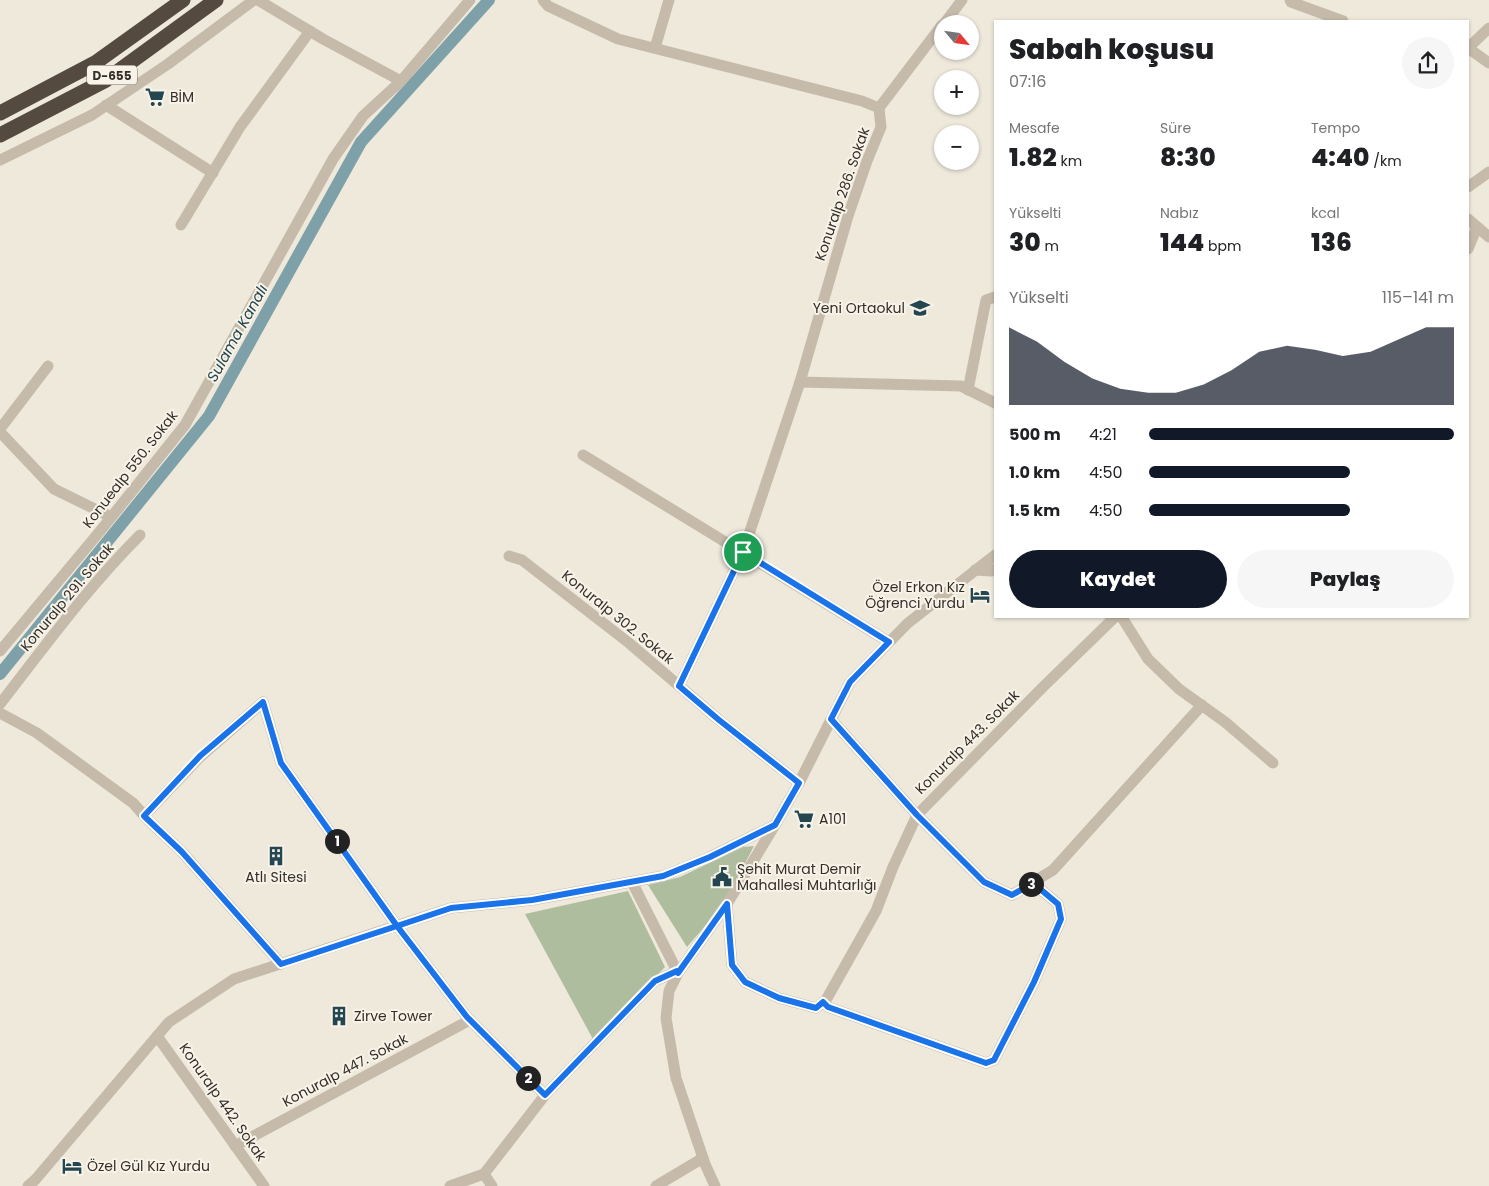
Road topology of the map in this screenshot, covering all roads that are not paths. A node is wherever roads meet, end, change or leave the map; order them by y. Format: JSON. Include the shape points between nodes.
{"nodes":[{"id":1,"x":183,"y":0,"type":"edge"},
{"id":2,"x":216,"y":0,"type":"edge"},
{"id":3,"x":256,"y":0,"type":"edge"},
{"id":4,"x":470,"y":0,"type":"edge"},
{"id":5,"x":543,"y":0,"type":"edge"},
{"id":6,"x":669,"y":0,"type":"edge"},
{"id":7,"x":962,"y":0,"type":"edge"},
{"id":8,"x":1287,"y":1,"type":"edge"},
{"id":9,"x":950,"y":15,"type":"edge"},
{"id":10,"x":1340,"y":20,"type":"edge"},
{"id":11,"x":1489,"y":28,"type":"edge"},
{"id":12,"x":310,"y":32,"type":"junction"},
{"id":13,"x":934,"y":36,"type":"edge"},
{"id":14,"x":1469,"y":47,"type":"edge"},
{"id":15,"x":655,"y":48,"type":"junction"},
{"id":16,"x":1469,"y":49,"type":"edge"},
{"id":17,"x":1489,"y":63,"type":"edge"},
{"id":18,"x":400,"y":81,"type":"junction"},
{"id":19,"x":106,"y":105,"type":"junction"},
{"id":20,"x":880,"y":108,"type":"junction"},
{"id":21,"x":0,"y":113,"type":"edge"},
{"id":22,"x":0,"y":135,"type":"edge"},
{"id":23,"x":0,"y":160,"type":"edge"},
{"id":24,"x":1489,"y":172,"type":"edge"},
{"id":25,"x":213,"y":173,"type":"junction"},
{"id":26,"x":1469,"y":186,"type":"edge"},
{"id":27,"x":1469,"y":220,"type":"edge"},
{"id":28,"x":181,"y":225,"type":"dead end"},
{"id":29,"x":1477,"y":227,"type":"junction"},
{"id":30,"x":1489,"y":237,"type":"edge"},
{"id":31,"x":1469,"y":247,"type":"edge"},
{"id":32,"x":994,"y":297,"type":"edge"},
{"id":33,"x":48,"y":366,"type":"dead end"},
{"id":34,"x":800,"y":382,"type":"junction"},
{"id":35,"x":968,"y":390,"type":"junction"},
{"id":36,"x":994,"y":403,"type":"edge"},
{"id":37,"x":0,"y":430,"type":"edge"},
{"id":38,"x":584,"y":455,"type":"dead end"},
{"id":39,"x":111,"y":517,"type":"junction"},
{"id":40,"x":140,"y":535,"type":"dead end"},
{"id":41,"x":743,"y":552,"type":"junction"},
{"id":42,"x":509,"y":556,"type":"dead end"},
{"id":43,"x":994,"y":556,"type":"edge"},
{"id":44,"x":975,"y":570,"type":"junction"},
{"id":45,"x":994,"y":570,"type":"edge"},
{"id":46,"x":1114,"y":618,"type":"edge"},
{"id":47,"x":1122,"y":618,"type":"edge"},
{"id":48,"x":889,"y":642,"type":"junction"},
{"id":49,"x":0,"y":651,"type":"edge"},
{"id":50,"x":679,"y":686,"type":"junction"},
{"id":51,"x":0,"y":704,"type":"edge"},
{"id":52,"x":1202,"y":705,"type":"junction"},
{"id":53,"x":0,"y":713,"type":"edge"},
{"id":54,"x":831,"y":719,"type":"junction"},
{"id":55,"x":1273,"y":763,"type":"dead end"},
{"id":56,"x":799,"y":783,"type":"junction"},
{"id":57,"x":917,"y":815,"type":"junction"},
{"id":58,"x":144,"y":816,"type":"junction"},
{"id":59,"x":775,"y":825,"type":"junction"},
{"id":60,"x":632,"y":882,"type":"junction"},
{"id":61,"x":1033,"y":883,"type":"junction"},
{"id":62,"x":727,"y":904,"type":"junction"},
{"id":63,"x":397,"y":926,"type":"junction"},
{"id":64,"x":281,"y":964,"type":"junction"},
{"id":65,"x":677,"y":972,"type":"junction"},
{"id":66,"x":823,"y":1002,"type":"junction"},
{"id":67,"x":470,"y":1020,"type":"junction"},
{"id":68,"x":157,"y":1036,"type":"junction"},
{"id":69,"x":545,"y":1095,"type":"junction"},
{"id":70,"x":235,"y":1146,"type":"junction"},
{"id":71,"x":703,"y":1158,"type":"junction"},
{"id":72,"x":484,"y":1174,"type":"junction"},
{"id":73,"x":34,"y":1184,"type":"edge"},
{"id":74,"x":264,"y":1186,"type":"edge"},
{"id":75,"x":450,"y":1186,"type":"edge"},
{"id":76,"x":492,"y":1186,"type":"edge"},
{"id":77,"x":656,"y":1186,"type":"edge"},
{"id":78,"x":715,"y":1186,"type":"edge"}],
"edges":[{"from":1,"to":21,"type":"highway","via":[[95,63]]},
{"from":2,"to":22,"type":"highway","number":"D-655","via":[[106,80]]},
{"from":3,"to":12,"type":"street"},
{"from":3,"to":19,"type":"street"},
{"from":4,"to":18,"type":"street","name":"Konuealp 550. Sokak"},
{"from":5,"to":15,"type":"street","via":[[548,6],[618,39]]},
{"from":6,"to":15,"type":"street"},
{"from":7,"to":9,"type":"street"},
{"from":8,"to":10,"type":"street"},
{"from":11,"to":14,"type":"street"},
{"from":12,"to":18,"type":"street"},
{"from":12,"to":25,"type":"street","via":[[240,127]]},
{"from":13,"to":20,"type":"street"},
{"from":15,"to":20,"type":"street"},
{"from":16,"to":17,"type":"street"},
{"from":18,"to":39,"type":"street","name":"Konuealp 550. Sokak","via":[[363,116],[333,159],[185,425]]},
{"from":19,"to":23,"type":"street"},
{"from":19,"to":25,"type":"street"},
{"from":20,"to":34,"type":"street","name":"Konuralp 286. Sokak","via":[[881,127],[848,216]]},
{"from":24,"to":26,"type":"street"},
{"from":25,"to":28,"type":"street"},
{"from":27,"to":29,"type":"street"},
{"from":29,"to":30,"type":"street"},
{"from":29,"to":31,"type":"street"},
{"from":32,"to":35,"type":"street","via":[[986,300]]},
{"from":33,"to":37,"type":"street"},
{"from":34,"to":35,"type":"street","via":[[960,386]]},
{"from":34,"to":41,"type":"street","name":"Konuralp 286. Sokak"},
{"from":35,"to":36,"type":"street"},
{"from":37,"to":39,"type":"street","via":[[54,489]]},
{"from":38,"to":41,"type":"street"},
{"from":39,"to":49,"type":"street","name":"Konuealp 550. Sokak"},
{"from":40,"to":51,"type":"street","name":"Konuralp 291. Sokak","via":[[110,566]]},
{"from":41,"to":48,"type":"street"},
{"from":41,"to":50,"type":"street","name":"Konuralp 286. Sokak"},
{"from":42,"to":50,"type":"street","name":"Konuralp 302. Sokak","via":[[522,560],[630,643]]},
{"from":43,"to":44,"type":"street"},
{"from":44,"to":45,"type":"street"},
{"from":44,"to":48,"type":"street"},
{"from":46,"to":57,"type":"street","name":"Konuralp 443. Sokak"},
{"from":47,"to":52,"type":"street","via":[[1148,660]]},
{"from":48,"to":54,"type":"street","via":[[850,682]]},
{"from":50,"to":56,"type":"street","name":"Konuralp 302. Sokak"},
{"from":52,"to":55,"type":"street"},
{"from":52,"to":61,"type":"street","via":[[1053,870]]},
{"from":53,"to":58,"type":"street","via":[[38,733],[133,803]]},
{"from":54,"to":56,"type":"street"},
{"from":54,"to":57,"type":"street"},
{"from":56,"to":59,"type":"street"},
{"from":57,"to":61,"type":"street","via":[[984,882],[1012,895]]},
{"from":57,"to":66,"type":"street","name":"Konuralp 443. Sokak","via":[[876,910]]},
{"from":58,"to":63,"type":"street","via":[[200,756],[263,702],[281,763]]},
{"from":58,"to":64,"type":"street","via":[[182,852]]},
{"from":59,"to":60,"type":"street","via":[[663,876]]},
{"from":59,"to":62,"type":"street"},
{"from":60,"to":63,"type":"street","via":[[532,900],[451,908]]},
{"from":60,"to":65,"type":"street"},
{"from":61,"to":66,"type":"street","via":[[1058,904],[1061,919],[1034,982],[994,1060],[986,1063],[828,1007]]},
{"from":62,"to":65,"type":"street"},
{"from":62,"to":66,"type":"street","via":[[732,965],[745,982],[779,998],[816,1008]]},
{"from":63,"to":64,"type":"street"},
{"from":63,"to":67,"type":"street"},
{"from":64,"to":68,"type":"street","via":[[234,979],[169,1022]]},
{"from":65,"to":69,"type":"street","via":[[655,981]]},
{"from":65,"to":71,"type":"street","via":[[669,991],[666,1018],[676,1078]]},
{"from":67,"to":69,"type":"street"},
{"from":67,"to":70,"type":"street","name":"Konuralp 447. Sokak"},
{"from":68,"to":70,"type":"street","name":"Konuralp 442. Sokak"},
{"from":68,"to":73,"type":"street"},
{"from":69,"to":72,"type":"street"},
{"from":70,"to":74,"type":"street","name":"Konuralp 442. Sokak"},
{"from":71,"to":77,"type":"street"},
{"from":71,"to":78,"type":"street"},
{"from":72,"to":75,"type":"street"},
{"from":72,"to":76,"type":"street"}]}
